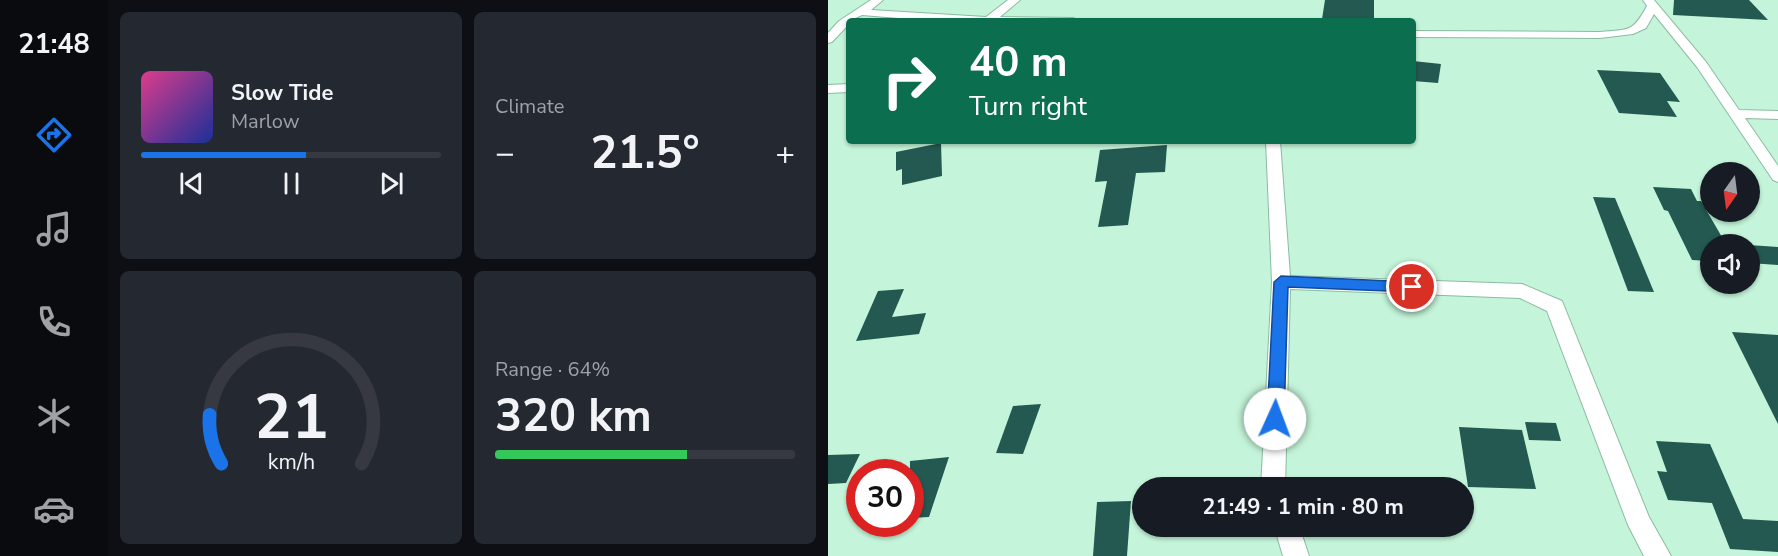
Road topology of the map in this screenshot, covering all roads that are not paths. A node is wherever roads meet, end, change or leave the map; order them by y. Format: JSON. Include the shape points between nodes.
{"nodes":[{"id":1,"x":878,"y":0,"type":"edge"},
{"id":2,"x":1015,"y":0,"type":"edge"},
{"id":3,"x":1650,"y":4,"type":"edge"},
{"id":4,"x":859,"y":12,"type":"junction"},
{"id":5,"x":850,"y":18,"type":"edge"},
{"id":6,"x":956,"y":18,"type":"edge"},
{"id":7,"x":992,"y":18,"type":"edge"},
{"id":8,"x":846,"y":21,"type":"edge"},
{"id":9,"x":1416,"y":34,"type":"edge"},
{"id":10,"x":828,"y":40,"type":"edge"},
{"id":11,"x":846,"y":88,"type":"edge"},
{"id":12,"x":828,"y":89,"type":"edge"},
{"id":13,"x":1734,"y":114,"type":"junction"},
{"id":14,"x":1778,"y":115,"type":"edge"},
{"id":15,"x":1272,"y":144,"type":"edge"},
{"id":16,"x":1778,"y":177,"type":"edge"},
{"id":17,"x":1281,"y":282,"type":"junction"},
{"id":18,"x":1273,"y":477,"type":"edge"},
{"id":19,"x":1290,"y":537,"type":"edge"},
{"id":20,"x":1296,"y":556,"type":"edge"},
{"id":21,"x":1658,"y":556,"type":"edge"}],
"edges":[{"from":1,"to":4,"type":"street"},
{"from":2,"to":7,"type":"street"},
{"from":3,"to":9,"type":"street","via":[[1642,26],[1629,32]]},
{"from":3,"to":13,"type":"street","via":[[1702,65]]},
{"from":4,"to":5,"type":"street"},
{"from":4,"to":6,"type":"street"},
{"from":8,"to":10,"type":"street"},
{"from":11,"to":12,"type":"street"},
{"from":13,"to":14,"type":"street"},
{"from":13,"to":16,"type":"street"},
{"from":15,"to":17,"type":"street"},
{"from":17,"to":18,"type":"street"},
{"from":17,"to":21,"type":"street","via":[[1522,291],[1555,306],[1640,525]]},
{"from":19,"to":20,"type":"street"}]}
